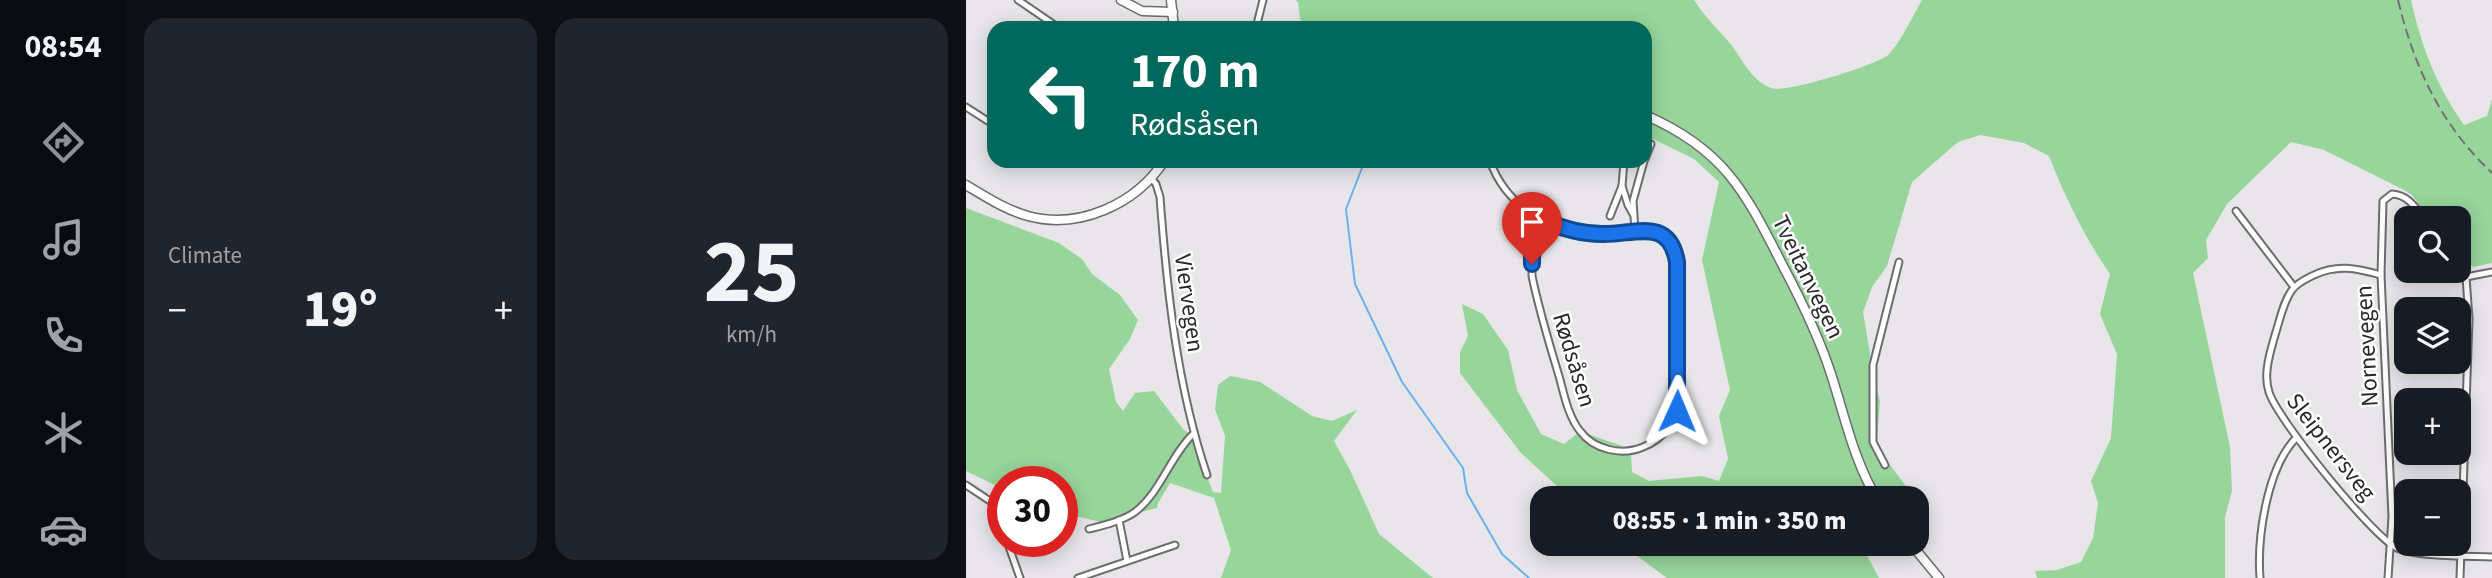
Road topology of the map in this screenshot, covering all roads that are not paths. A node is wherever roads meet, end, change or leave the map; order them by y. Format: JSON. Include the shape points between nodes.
{"nodes":[{"id":1,"x":1018,"y":0,"type":"edge"},
{"id":2,"x":1121,"y":0,"type":"edge"},
{"id":3,"x":1171,"y":0,"type":"edge"},
{"id":4,"x":1263,"y":0,"type":"edge"},
{"id":5,"x":1172,"y":12,"type":"junction"},
{"id":6,"x":1049,"y":21,"type":"edge"},
{"id":7,"x":1173,"y":21,"type":"edge"},
{"id":8,"x":1258,"y":21,"type":"edge"},
{"id":9,"x":966,"y":107,"type":"edge"},
{"id":10,"x":1652,"y":118,"type":"edge"},
{"id":11,"x":987,"y":120,"type":"edge"},
{"id":12,"x":1159,"y":168,"type":"edge"},
{"id":13,"x":1492,"y":168,"type":"edge"},
{"id":14,"x":1623,"y":168,"type":"edge"},
{"id":15,"x":1643,"y":168,"type":"edge"},
{"id":16,"x":1152,"y":178,"type":"junction"},
{"id":17,"x":966,"y":185,"type":"edge"},
{"id":18,"x":1622,"y":186,"type":"junction"},
{"id":19,"x":2414,"y":206,"type":"edge"},
{"id":20,"x":2236,"y":211,"type":"dead end"},
{"id":21,"x":1633,"y":214,"type":"junction"},
{"id":22,"x":1610,"y":216,"type":"dead end"},
{"id":23,"x":1543,"y":220,"type":"junction"},
{"id":24,"x":1635,"y":231,"type":"junction"},
{"id":25,"x":1899,"y":262,"type":"dead end"},
{"id":26,"x":2492,"y":272,"type":"edge"},
{"id":27,"x":2381,"y":275,"type":"junction"},
{"id":28,"x":2471,"y":275,"type":"edge"},
{"id":29,"x":2466,"y":283,"type":"edge"},
{"id":30,"x":2294,"y":287,"type":"junction"},
{"id":31,"x":1194,"y":433,"type":"junction"},
{"id":32,"x":2296,"y":438,"type":"junction"},
{"id":33,"x":1885,"y":465,"type":"dead end"},
{"id":34,"x":1207,"y":475,"type":"dead end"},
{"id":35,"x":2463,"y":479,"type":"edge"},
{"id":36,"x":966,"y":485,"type":"edge"},
{"id":37,"x":1871,"y":486,"type":"edge"},
{"id":38,"x":987,"y":499,"type":"edge"},
{"id":39,"x":1119,"y":520,"type":"junction"},
{"id":40,"x":1089,"y":529,"type":"dead end"},
{"id":41,"x":1175,"y":545,"type":"dead end"},
{"id":42,"x":2392,"y":545,"type":"junction"},
{"id":43,"x":1921,"y":556,"type":"edge"},
{"id":44,"x":2460,"y":556,"type":"edge"},
{"id":45,"x":2471,"y":556,"type":"edge"},
{"id":46,"x":1013,"y":557,"type":"edge"},
{"id":47,"x":2492,"y":557,"type":"edge"},
{"id":48,"x":1127,"y":561,"type":"junction"},
{"id":49,"x":1020,"y":578,"type":"edge"},
{"id":50,"x":1078,"y":578,"type":"edge"},
{"id":51,"x":1938,"y":578,"type":"edge"},
{"id":52,"x":2260,"y":578,"type":"edge"},
{"id":53,"x":2389,"y":578,"type":"edge"},
{"id":54,"x":2460,"y":578,"type":"edge"}],
"edges":[{"from":1,"to":6,"type":"street"},
{"from":2,"to":5,"type":"main road","via":[[1142,11]]},
{"from":3,"to":5,"type":"main road"},
{"from":4,"to":8,"type":"street"},
{"from":5,"to":7,"type":"main road"},
{"from":9,"to":11,"type":"street"},
{"from":10,"to":37,"type":"main road","name":"Tveitanvegen","via":[[1703,148],[1745,193],[1814,327]]},
{"from":12,"to":16,"type":"main road"},
{"from":13,"to":23,"type":"street","name":"Rødsåsen","via":[[1510,196]]},
{"from":14,"to":18,"type":"street"},
{"from":15,"to":21,"type":"street"},
{"from":16,"to":17,"type":"main road","via":[[1102,211],[1061,220],[1016,212]]},
{"from":16,"to":31,"type":"street","name":"Viervegen","via":[[1160,197],[1168,292]]},
{"from":18,"to":21,"type":"street"},
{"from":18,"to":22,"type":"street"},
{"from":19,"to":27,"type":"street","name":"Nornevegen","via":[[2402,195],[2392,194],[2383,201]]},
{"from":20,"to":30,"type":"street"},
{"from":21,"to":24,"type":"street"},
{"from":23,"to":24,"type":"street","name":"Rødsåsen","via":[[1589,233]]},
{"from":23,"to":24,"type":"street","name":"Rødsåsen","via":[[1532,256],[1532,276],[1573,421],[1591,443],[1623,452],[1661,436],[1673,419],[1678,397],[1675,251],[1663,234]]},
{"from":25,"to":33,"type":"street","via":[[1873,365],[1873,442]]},
{"from":26,"to":28,"type":"street"},
{"from":27,"to":30,"type":"street","via":[[2336,268]]},
{"from":27,"to":42,"type":"street","name":"Nornevegen"},
{"from":29,"to":35,"type":"street"},
{"from":30,"to":32,"type":"street","name":"Sleipnersveg","via":[[2272,347],[2266,381],[2273,402]]},
{"from":31,"to":34,"type":"street","name":"Viervegen"},
{"from":31,"to":39,"type":"street","via":[[1146,501]]},
{"from":32,"to":42,"type":"street","name":"Sleipnersveg","via":[[2374,531]]},
{"from":32,"to":52,"type":"street","via":[[2281,456],[2271,490],[2263,524]]},
{"from":36,"to":38,"type":"street"},
{"from":39,"to":40,"type":"street"},
{"from":39,"to":48,"type":"street"},
{"from":41,"to":48,"type":"street"},
{"from":42,"to":53,"type":"street","name":"Nornevegen"},
{"from":43,"to":51,"type":"main road"},
{"from":44,"to":54,"type":"street"},
{"from":45,"to":47,"type":"street"},
{"from":46,"to":49,"type":"street"},
{"from":48,"to":50,"type":"street"}]}
